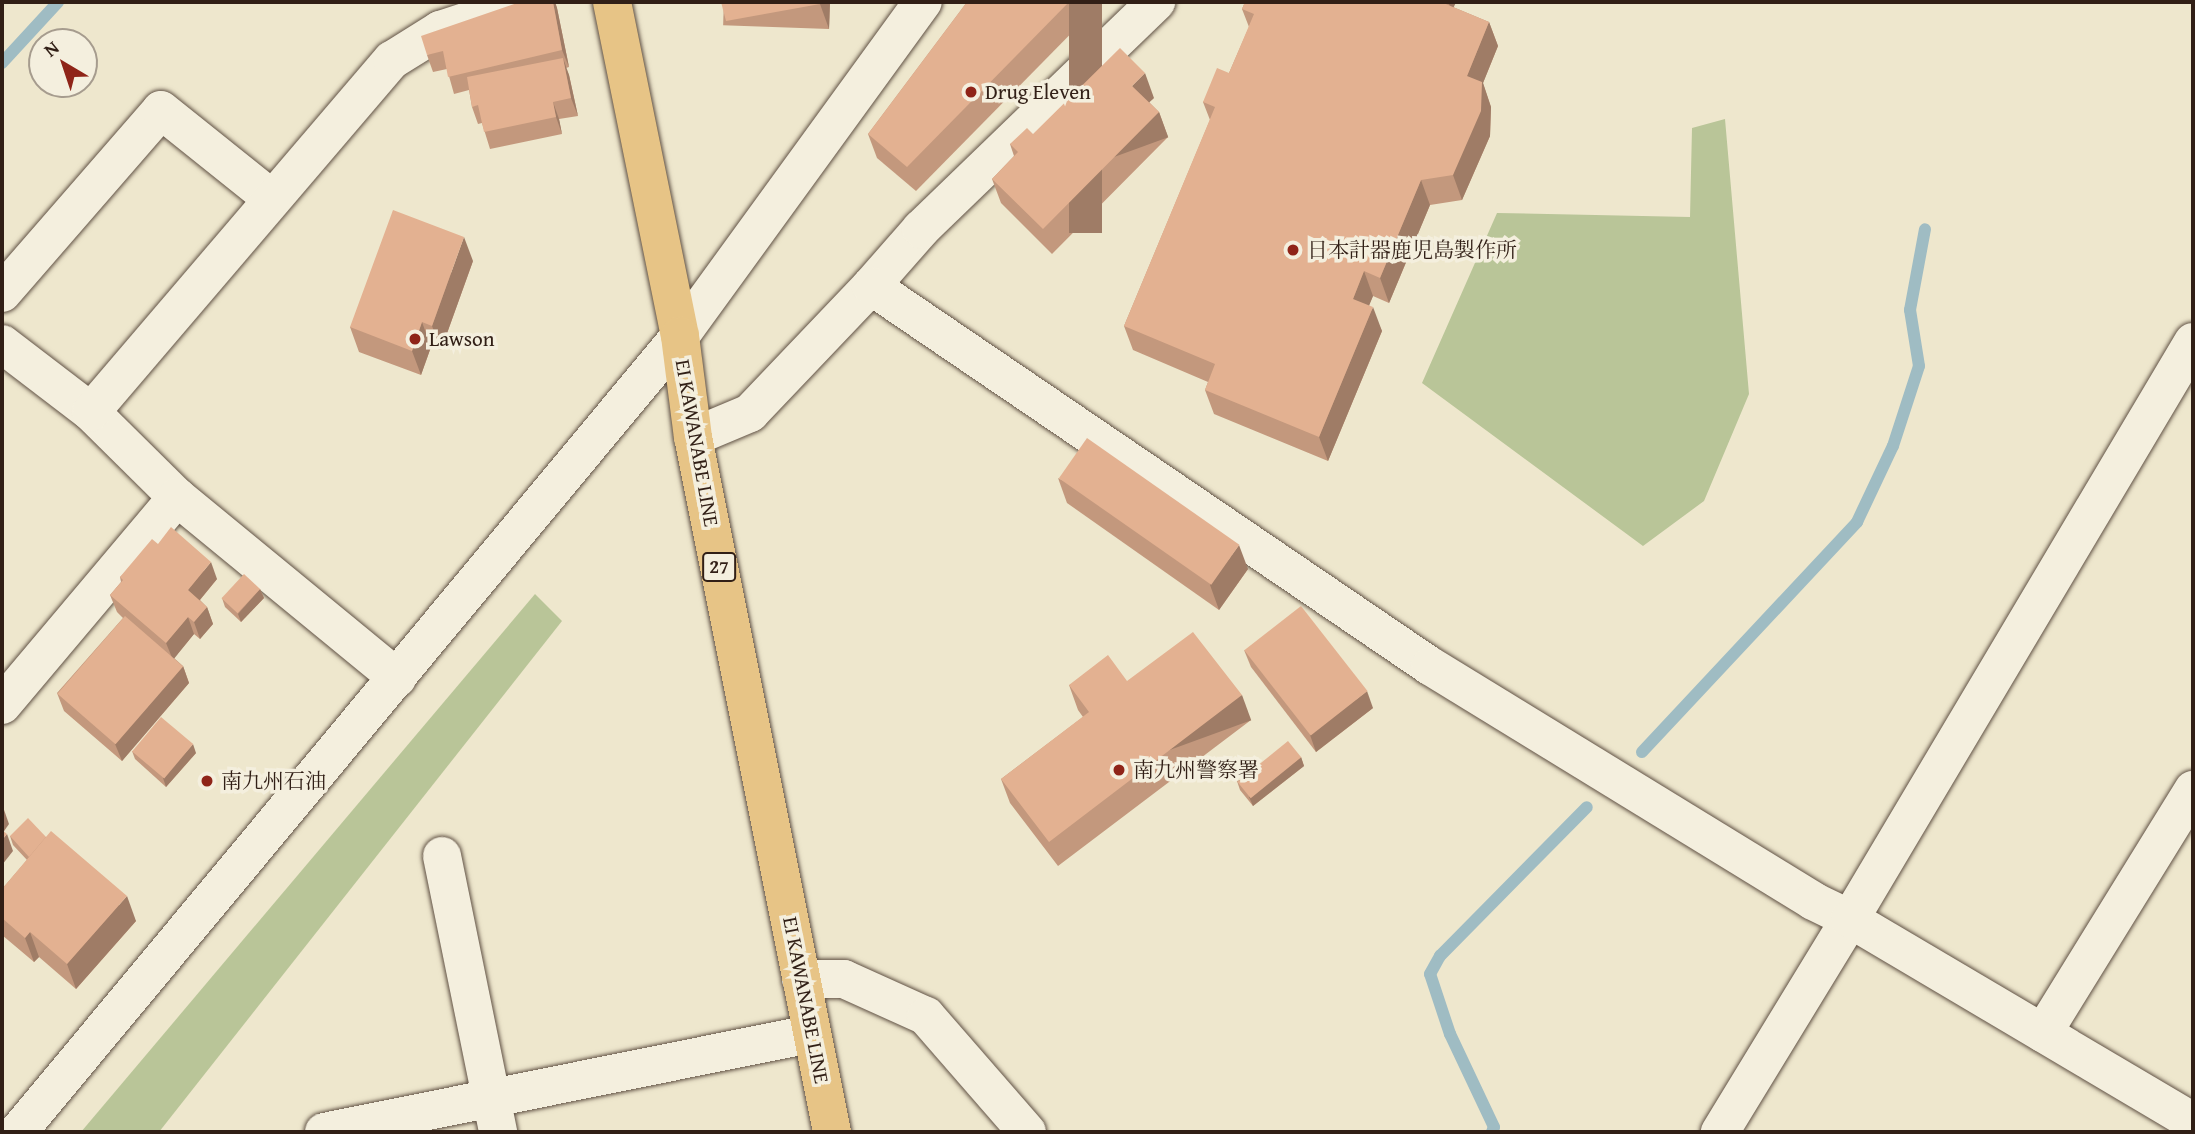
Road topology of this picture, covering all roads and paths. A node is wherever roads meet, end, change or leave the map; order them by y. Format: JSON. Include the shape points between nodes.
{"nodes":[{"id":1,"x":526,"y":2,"type":"edge"},
{"id":2,"x":612,"y":2,"type":"edge"},
{"id":3,"x":923,"y":2,"type":"edge"},
{"id":4,"x":1156,"y":2,"type":"edge"},
{"id":5,"x":272,"y":199,"type":"junction"},
{"id":6,"x":871,"y":286,"type":"junction"},
{"id":7,"x":2,"y":293,"type":"edge"},
{"id":8,"x":680,"y":336,"type":"junction"},
{"id":9,"x":2193,"y":342,"type":"edge"},
{"id":10,"x":2,"y":344,"type":"edge"},
{"id":11,"x":91,"y":412,"type":"junction"},
{"id":12,"x":693,"y":437,"type":"junction"},
{"id":13,"x":177,"y":497,"type":"junction"},
{"id":14,"x":397,"y":678,"type":"junction"},
{"id":15,"x":2,"y":705,"type":"edge"},
{"id":16,"x":2193,"y":790,"type":"edge"},
{"id":17,"x":442,"y":856,"type":"dead end"},
{"id":18,"x":1850,"y":919,"type":"junction"},
{"id":19,"x":802,"y":979,"type":"junction"},
{"id":20,"x":2043,"y":1033,"type":"junction"},
{"id":21,"x":812,"y":1034,"type":"junction"},
{"id":22,"x":495,"y":1115,"type":"edge"},
{"id":23,"x":2193,"y":1122,"type":"edge"},
{"id":24,"x":18,"y":1132,"type":"edge"},
{"id":25,"x":324,"y":1132,"type":"edge"},
{"id":26,"x":832,"y":1132,"type":"edge"},
{"id":27,"x":1027,"y":1132,"type":"edge"},
{"id":28,"x":1720,"y":1132,"type":"edge"}],
"edges":[{"from":1,"to":5,"type":"street","via":[[440,30],[391,60]]},
{"from":2,"to":8,"type":"main road","name":"EI KAWANABE LINE","number":"27"},
{"from":3,"to":8,"type":"street"},
{"from":4,"to":6,"type":"street","via":[[921,229]]},
{"from":5,"to":7,"type":"street","via":[[160,110]]},
{"from":5,"to":11,"type":"street"},
{"from":6,"to":12,"type":"street","via":[[750,413]]},
{"from":6,"to":18,"type":"street","via":[[1430,666],[1813,901]]},
{"from":8,"to":12,"type":"main road","name":"EI KAWANABE LINE","number":"27"},
{"from":8,"to":14,"type":"street"},
{"from":9,"to":18,"type":"street"},
{"from":10,"to":11,"type":"street"},
{"from":11,"to":13,"type":"street"},
{"from":12,"to":19,"type":"main road","name":"EI KAWANABE LINE","number":"27"},
{"from":13,"to":14,"type":"street"},
{"from":13,"to":15,"type":"street"},
{"from":14,"to":24,"type":"street"},
{"from":16,"to":20,"type":"street"},
{"from":17,"to":22,"type":"street"},
{"from":18,"to":20,"type":"street"},
{"from":18,"to":28,"type":"street"},
{"from":19,"to":21,"type":"main road","name":"EI KAWANABE LINE","number":"27"},
{"from":19,"to":27,"type":"street","via":[[844,979],[926,1016]]},
{"from":20,"to":23,"type":"street"},
{"from":21,"to":22,"type":"street"},
{"from":21,"to":26,"type":"main road","name":"EI KAWANABE LINE","number":"27"},
{"from":22,"to":25,"type":"street"}]}
